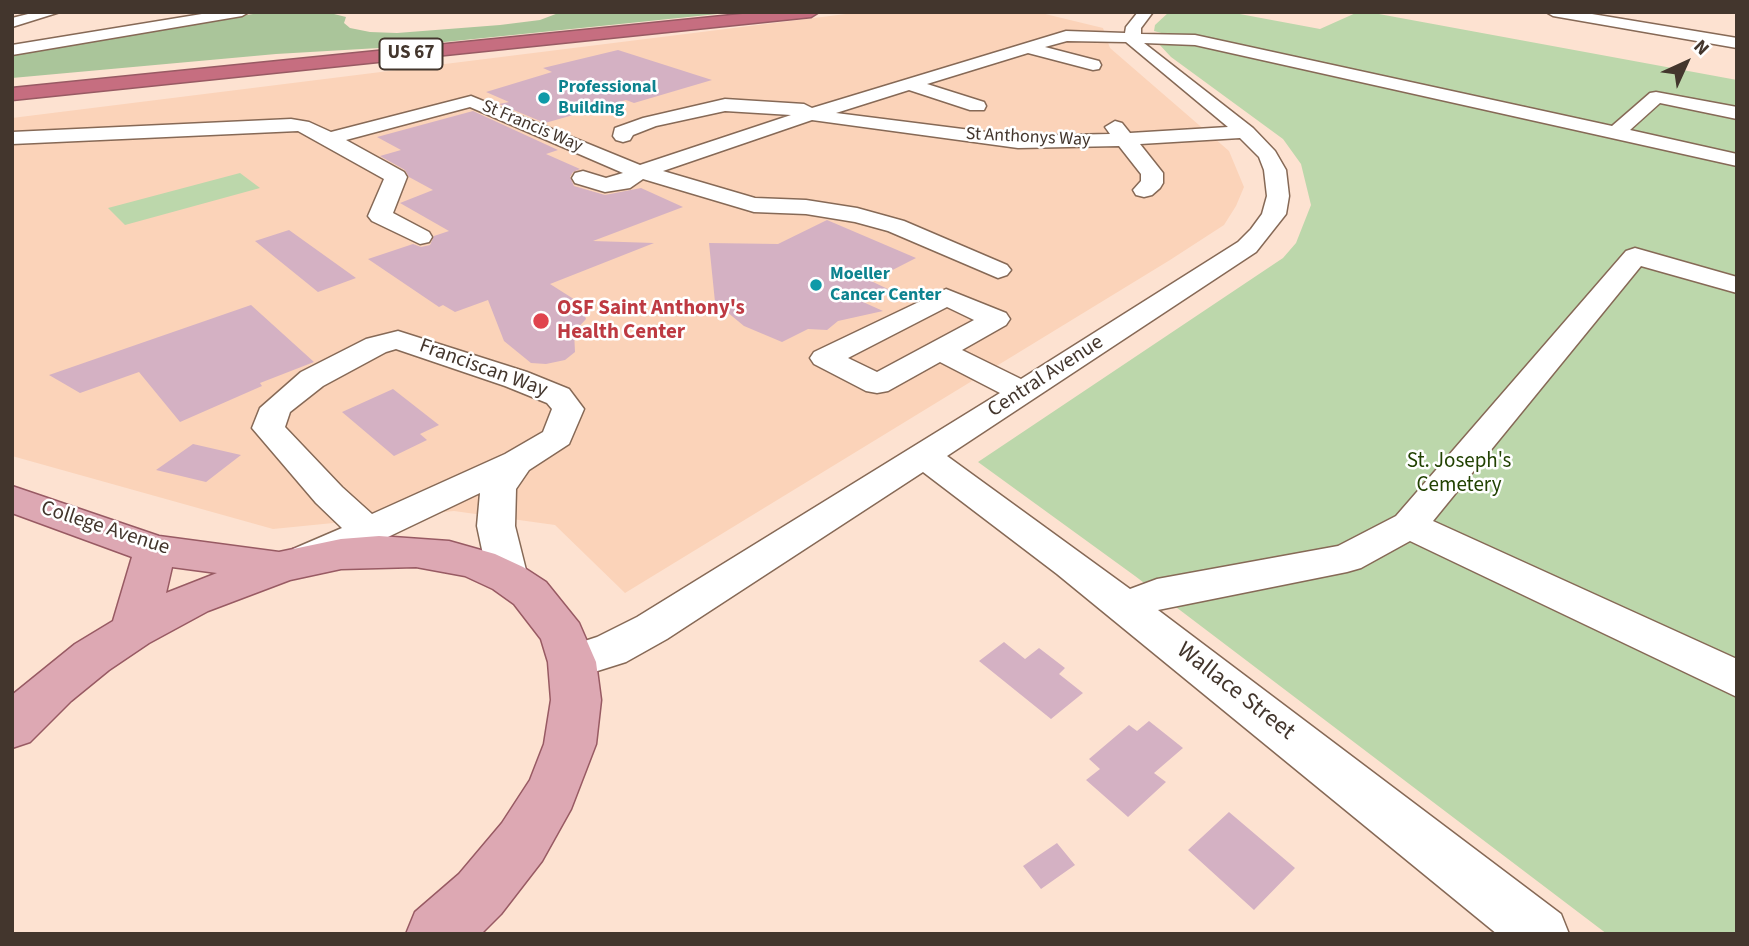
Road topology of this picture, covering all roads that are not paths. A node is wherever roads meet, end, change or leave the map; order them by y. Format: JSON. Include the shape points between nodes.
{"nodes":[{"id":1,"x":53,"y":12,"type":"edge"},
{"id":2,"x":242,"y":12,"type":"edge"},
{"id":3,"x":811,"y":12,"type":"edge"},
{"id":4,"x":1146,"y":12,"type":"edge"},
{"id":5,"x":1553,"y":12,"type":"edge"},
{"id":6,"x":12,"y":23,"type":"edge"},
{"id":7,"x":1132,"y":37,"type":"junction"},
{"id":8,"x":1737,"y":43,"type":"edge"},
{"id":9,"x":1025,"y":47,"type":"junction"},
{"id":10,"x":12,"y":50,"type":"edge"},
{"id":11,"x":1093,"y":65,"type":"dead end"},
{"id":12,"x":909,"y":84,"type":"junction"},
{"id":13,"x":432,"y":92,"type":"dead end"},
{"id":14,"x":12,"y":94,"type":"edge"},
{"id":15,"x":471,"y":101,"type":"junction"},
{"id":16,"x":841,"y":105,"type":"junction"},
{"id":17,"x":977,"y":106,"type":"dead end"},
{"id":18,"x":817,"y":113,"type":"junction"},
{"id":19,"x":1737,"y":113,"type":"edge"},
{"id":20,"x":776,"y":126,"type":"junction"},
{"id":21,"x":1239,"y":126,"type":"junction"},
{"id":22,"x":329,"y":129,"type":"junction"},
{"id":23,"x":1616,"y":133,"type":"junction"},
{"id":24,"x":1120,"y":134,"type":"junction"},
{"id":25,"x":682,"y":135,"type":"dead end"},
{"id":26,"x":12,"y":138,"type":"edge"},
{"id":27,"x":603,"y":141,"type":"junction"},
{"id":28,"x":678,"y":159,"type":"junction"},
{"id":29,"x":1737,"y":160,"type":"edge"},
{"id":30,"x":639,"y":172,"type":"junction"},
{"id":31,"x":1144,"y":190,"type":"dead end"},
{"id":32,"x":420,"y":237,"type":"dead end"},
{"id":33,"x":998,"y":270,"type":"dead end"},
{"id":34,"x":1737,"y":285,"type":"edge"},
{"id":35,"x":940,"y":350,"type":"junction"},
{"id":36,"x":1023,"y":392,"type":"junction"},
{"id":37,"x":924,"y":456,"type":"junction"},
{"id":38,"x":517,"y":462,"type":"junction"},
{"id":39,"x":12,"y":499,"type":"edge"},
{"id":40,"x":1409,"y":525,"type":"junction"},
{"id":41,"x":367,"y":530,"type":"junction"},
{"id":42,"x":155,"y":550,"type":"junction"},
{"id":43,"x":292,"y":564,"type":"junction"},
{"id":44,"x":508,"y":578,"type":"junction"},
{"id":45,"x":1126,"y":607,"type":"junction"},
{"id":46,"x":133,"y":631,"type":"junction"},
{"id":47,"x":572,"y":662,"type":"junction"},
{"id":48,"x":1737,"y":679,"type":"edge"},
{"id":49,"x":12,"y":727,"type":"edge"},
{"id":50,"x":437,"y":934,"type":"edge"},
{"id":51,"x":1541,"y":934,"type":"edge"}],
"edges":[{"from":1,"to":6,"type":"street"},
{"from":2,"to":10,"type":"street"},
{"from":3,"to":14,"type":"highway","number":"US 67"},
{"from":4,"to":7,"type":"street","via":[[1133,27]]},
{"from":5,"to":8,"type":"street"},
{"from":7,"to":9,"type":"street","via":[[1066,36]]},
{"from":7,"to":21,"type":"street","name":"Central Avenue","via":[[1142,51]]},
{"from":7,"to":23,"type":"street","via":[[1195,40]]},
{"from":9,"to":11,"type":"street"},
{"from":9,"to":12,"type":"street"},
{"from":12,"to":16,"type":"street"},
{"from":12,"to":17,"type":"street"},
{"from":13,"to":15,"type":"street","via":[[448,90]]},
{"from":15,"to":22,"type":"street","name":"St Francis Way"},
{"from":15,"to":27,"type":"street","name":"St Francis Way","via":[[541,131]]},
{"from":16,"to":18,"type":"street"},
{"from":16,"to":24,"type":"street","name":"St Anthonys Way","via":[[994,127]]},
{"from":18,"to":20,"type":"street"},
{"from":18,"to":24,"type":"street","name":"St Anthonys Way","via":[[829,120],[980,139],[1065,143]]},
{"from":18,"to":27,"type":"street","via":[[725,105],[650,122]]},
{"from":19,"to":23,"type":"street","via":[[1656,97]]},
{"from":20,"to":25,"type":"street","via":[[744,116]]},
{"from":20,"to":28,"type":"street"},
{"from":21,"to":24,"type":"street","name":"St Anthonys Way"},
{"from":21,"to":36,"type":"street","name":"Central Avenue","via":[[1268,155],[1277,183],[1274,214],[1261,234]]},
{"from":22,"to":26,"type":"street","via":[[302,126]]},
{"from":22,"to":32,"type":"street","via":[[396,177],[380,216]]},
{"from":23,"to":29,"type":"street"},
{"from":24,"to":31,"type":"street","via":[[1152,173],[1152,183]]},
{"from":27,"to":28,"type":"street"},
{"from":27,"to":30,"type":"street","name":"St Francis Way"},
{"from":27,"to":30,"type":"street","via":[[571,157],[564,166],[605,185],[622,183]]},
{"from":28,"to":30,"type":"street"},
{"from":30,"to":33,"type":"street","name":"St Francis Way","via":[[754,205],[857,215],[896,226]]},
{"from":34,"to":40,"type":"street","via":[[1634,256]]},
{"from":35,"to":35,"type":"street","via":[[996,319],[946,297],[825,358],[877,384]]},
{"from":35,"to":36,"type":"street"},
{"from":36,"to":37,"type":"street","name":"Central Avenue"},
{"from":37,"to":45,"type":"street","name":"Wallace Street"},
{"from":37,"to":47,"type":"street","name":"Central Avenue","via":[[652,628],[611,650]]},
{"from":38,"to":41,"type":"street","name":"Franciscan Way"},
{"from":38,"to":41,"type":"street","name":"Franciscan Way","via":[[557,438],[568,409],[558,396],[398,340],[376,345],[312,379],[276,408],[268,428],[328,495]]},
{"from":38,"to":44,"type":"street","name":"Franciscan Way","via":[[498,489],[496,526]]},
{"from":39,"to":42,"type":"main road","name":"College Avenue"},
{"from":40,"to":45,"type":"street","via":[[1347,558],[1157,594]]},
{"from":40,"to":48,"type":"street"},
{"from":41,"to":43,"type":"street","name":"Franciscan Way"},
{"from":42,"to":43,"type":"main road","name":"College Avenue"},
{"from":42,"to":46,"type":"main road"},
{"from":43,"to":44,"type":"main road","via":[[379,551],[416,552],[449,556]]},
{"from":43,"to":46,"type":"main road","via":[[192,599]]},
{"from":44,"to":47,"type":"main road","via":[[548,613],[563,635]]},
{"from":45,"to":51,"type":"street","name":"Wallace Street"},
{"from":46,"to":49,"type":"main road","via":[[54,687]]},
{"from":47,"to":50,"type":"main road","via":[[576,700],[570,744],[552,792],[522,842],[480,894]]}]}
